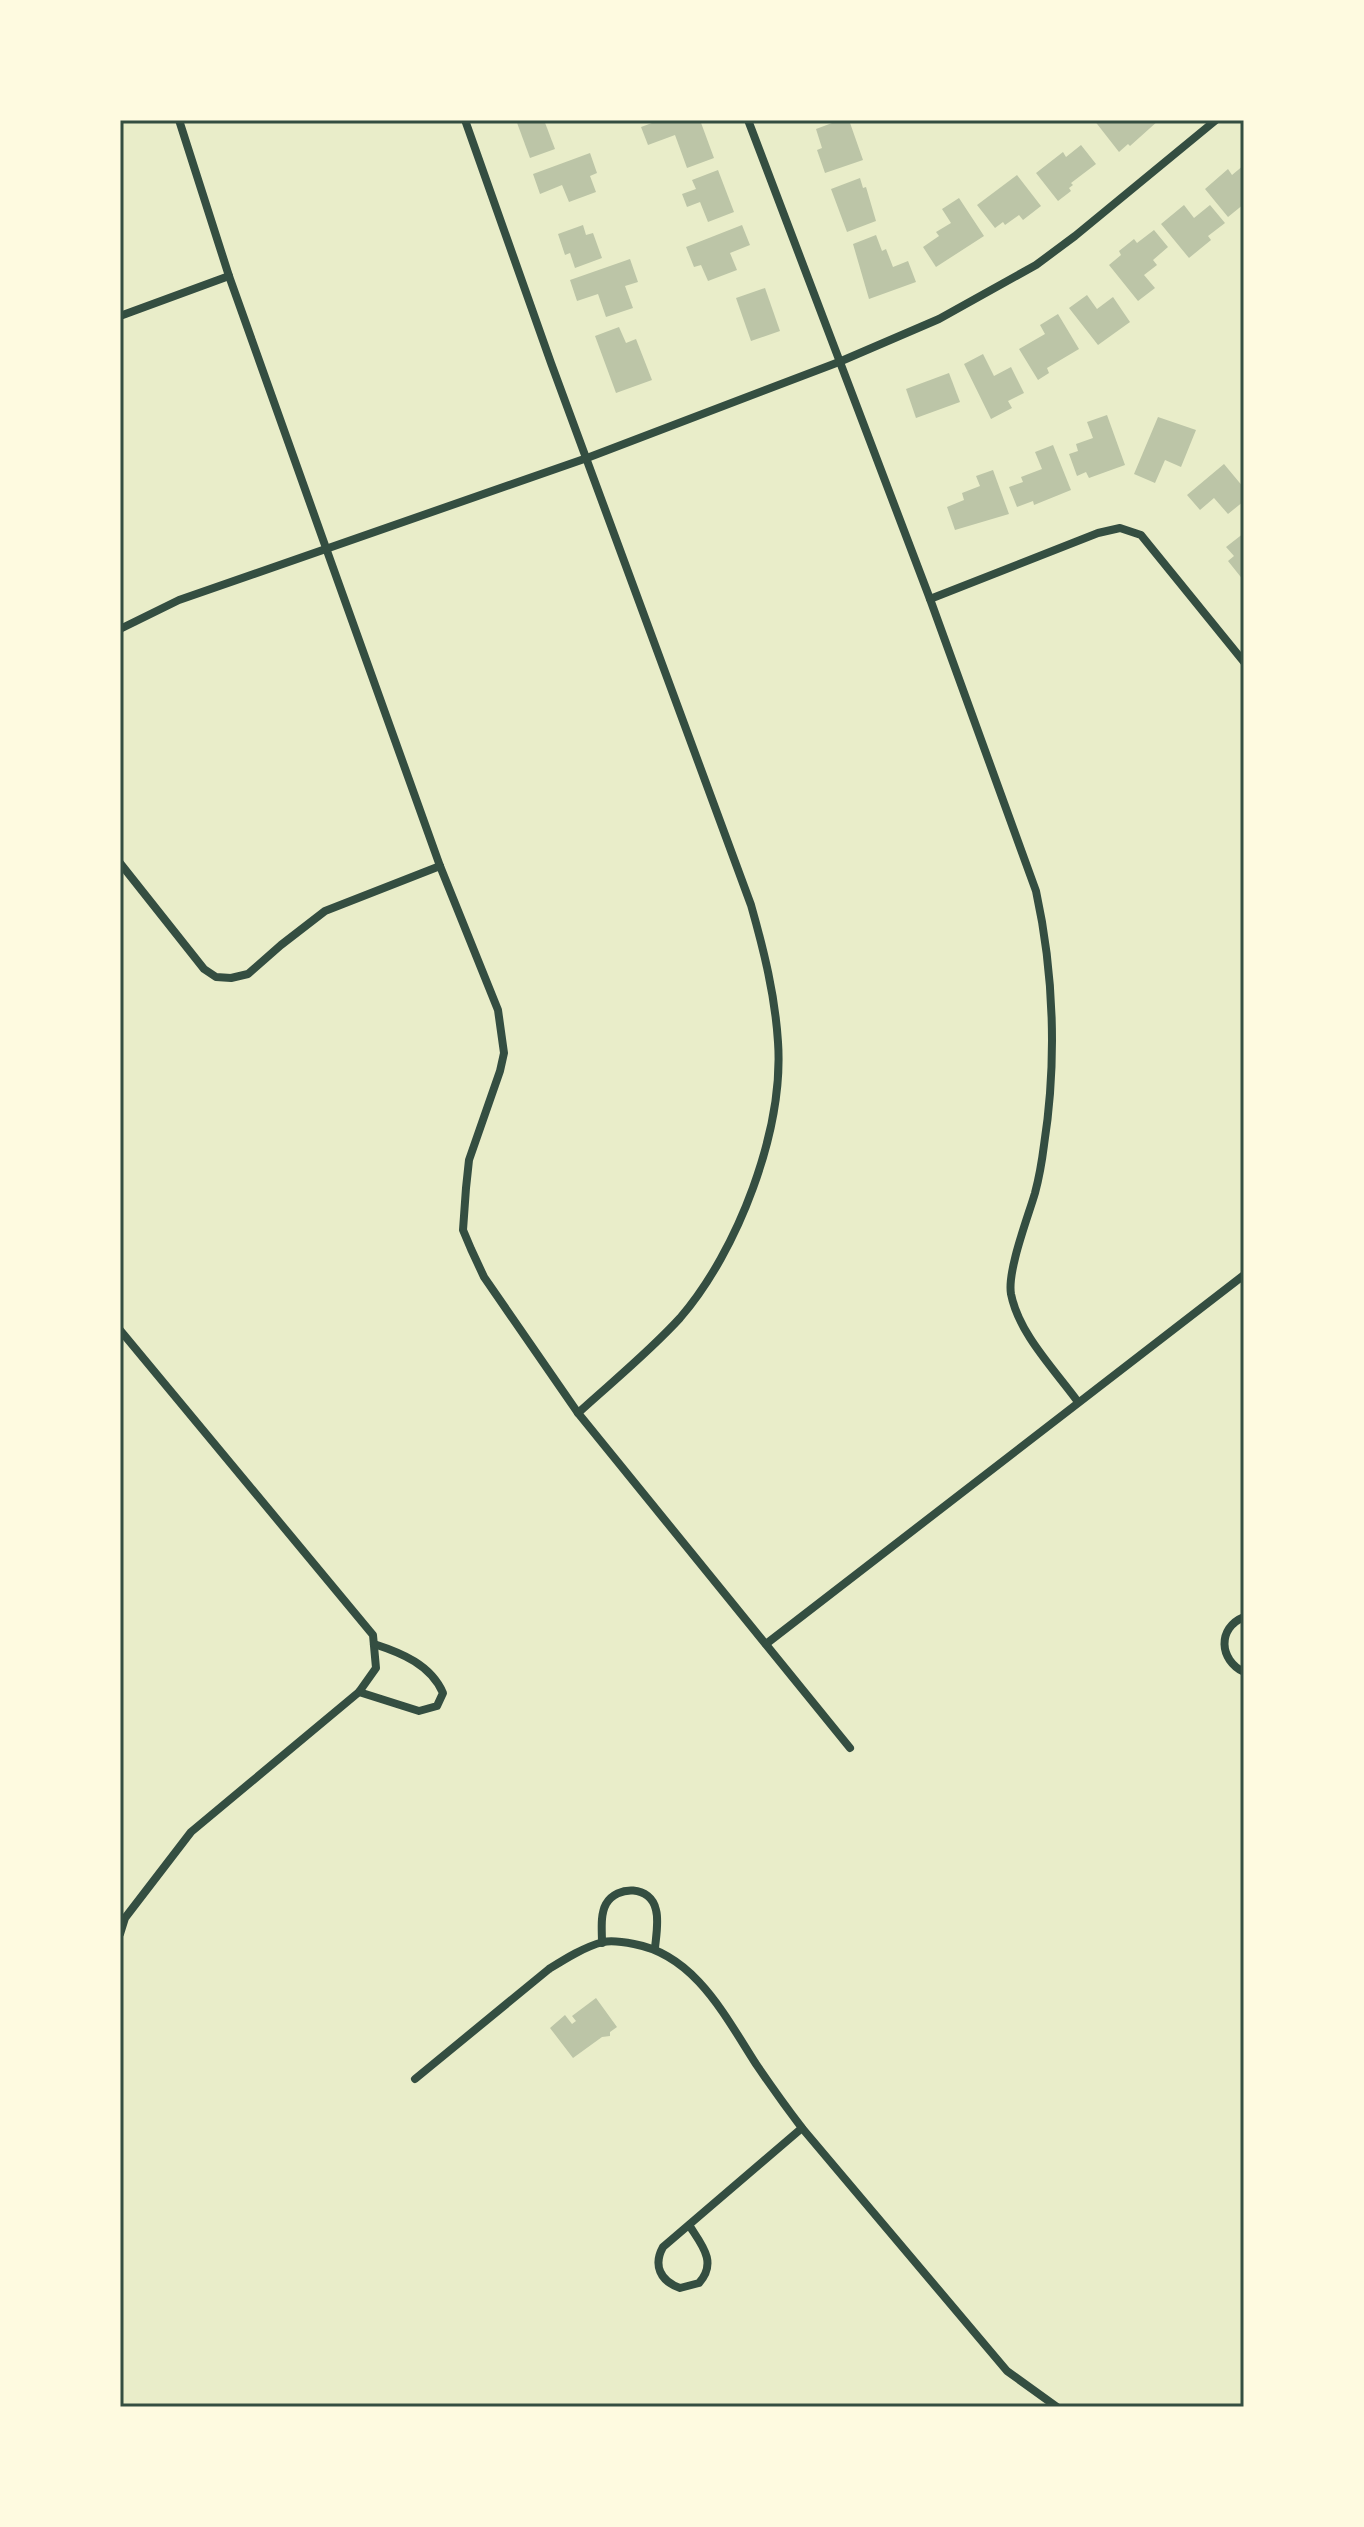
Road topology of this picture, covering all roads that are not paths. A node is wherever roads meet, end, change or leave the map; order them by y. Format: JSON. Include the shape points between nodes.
{"nodes":[{"id":1,"x":179,"y":120,"type":"edge"},
{"id":2,"x":465,"y":120,"type":"edge"},
{"id":3,"x":748,"y":120,"type":"edge"},
{"id":4,"x":1216,"y":120,"type":"edge"},
{"id":5,"x":229,"y":276,"type":"junction"},
{"id":6,"x":120,"y":316,"type":"edge"},
{"id":7,"x":839,"y":362,"type":"junction"},
{"id":8,"x":587,"y":458,"type":"junction"},
{"id":9,"x":326,"y":548,"type":"junction"},
{"id":10,"x":930,"y":599,"type":"junction"},
{"id":11,"x":120,"y":629,"type":"edge"},
{"id":12,"x":1244,"y":662,"type":"edge"},
{"id":13,"x":120,"y":863,"type":"edge"},
{"id":14,"x":440,"y":866,"type":"junction"},
{"id":15,"x":1244,"y":1275,"type":"edge"},
{"id":16,"x":120,"y":1330,"type":"edge"},
{"id":17,"x":1078,"y":1402,"type":"junction"},
{"id":18,"x":578,"y":1413,"type":"junction"},
{"id":19,"x":1244,"y":1617,"type":"edge"},
{"id":20,"x":374,"y":1644,"type":"junction"},
{"id":21,"x":766,"y":1644,"type":"junction"},
{"id":22,"x":1244,"y":1672,"type":"edge"},
{"id":23,"x":359,"y":1692,"type":"junction"},
{"id":24,"x":850,"y":1748,"type":"dead end"},
{"id":25,"x":120,"y":1934,"type":"edge"},
{"id":26,"x":602,"y":1943,"type":"junction"},
{"id":27,"x":655,"y":1948,"type":"junction"},
{"id":28,"x":415,"y":2079,"type":"dead end"},
{"id":29,"x":802,"y":2128,"type":"junction"},
{"id":30,"x":689,"y":2225,"type":"junction"},
{"id":31,"x":1057,"y":2407,"type":"edge"}],
"edges":[{"from":1,"to":5,"type":"street"},
{"from":2,"to":8,"type":"street"},
{"from":3,"to":7,"type":"street"},
{"from":4,"to":7,"type":"street","via":[[1036,265],[939,319]]},
{"from":5,"to":6,"type":"street"},
{"from":5,"to":9,"type":"street"},
{"from":7,"to":8,"type":"street"},
{"from":7,"to":10,"type":"street"},
{"from":8,"to":9,"type":"street"},
{"from":8,"to":18,"type":"street","via":[[751,905],[770,972],[778,1068],[773,1114],[752,1188],[722,1254],[681,1316]]},
{"from":9,"to":11,"type":"street","via":[[179,600]]},
{"from":9,"to":14,"type":"street"},
{"from":10,"to":12,"type":"street","via":[[1120,528],[1141,535]]},
{"from":10,"to":17,"type":"street","via":[[1036,891],[1046,937],[1051,1028],[1046,1128],[1010,1289],[1025,1330]]},
{"from":13,"to":14,"type":"street","via":[[204,969],[231,978],[248,974],[325,911]]},
{"from":14,"to":18,"type":"street","via":[[498,1010],[504,1053],[469,1160],[463,1230],[484,1277]]},
{"from":15,"to":17,"type":"street"},
{"from":16,"to":20,"type":"street","via":[[373,1635]]},
{"from":17,"to":21,"type":"street"},
{"from":18,"to":21,"type":"street"},
{"from":19,"to":22,"type":"street","via":[[1231,1625],[1224,1642],[1228,1660]]},
{"from":20,"to":23,"type":"street","via":[[376,1668]]},
{"from":20,"to":23,"type":"street","via":[[436,1676],[443,1693],[437,1706],[419,1711]]},
{"from":21,"to":24,"type":"street"},
{"from":23,"to":25,"type":"street","via":[[191,1832],[125,1918]]},
{"from":26,"to":27,"type":"street"},
{"from":26,"to":27,"type":"street","via":[[606,1903],[630,1890],[654,1904]]},
{"from":26,"to":28,"type":"street","via":[[549,1969]]},
{"from":27,"to":29,"type":"street","via":[[705,1988]]},
{"from":29,"to":30,"type":"street"},
{"from":29,"to":31,"type":"street","via":[[1007,2371]]},
{"from":30,"to":30,"type":"street","via":[[659,2255],[665,2280],[680,2288],[699,2283],[708,2268],[706,2251]]}]}
